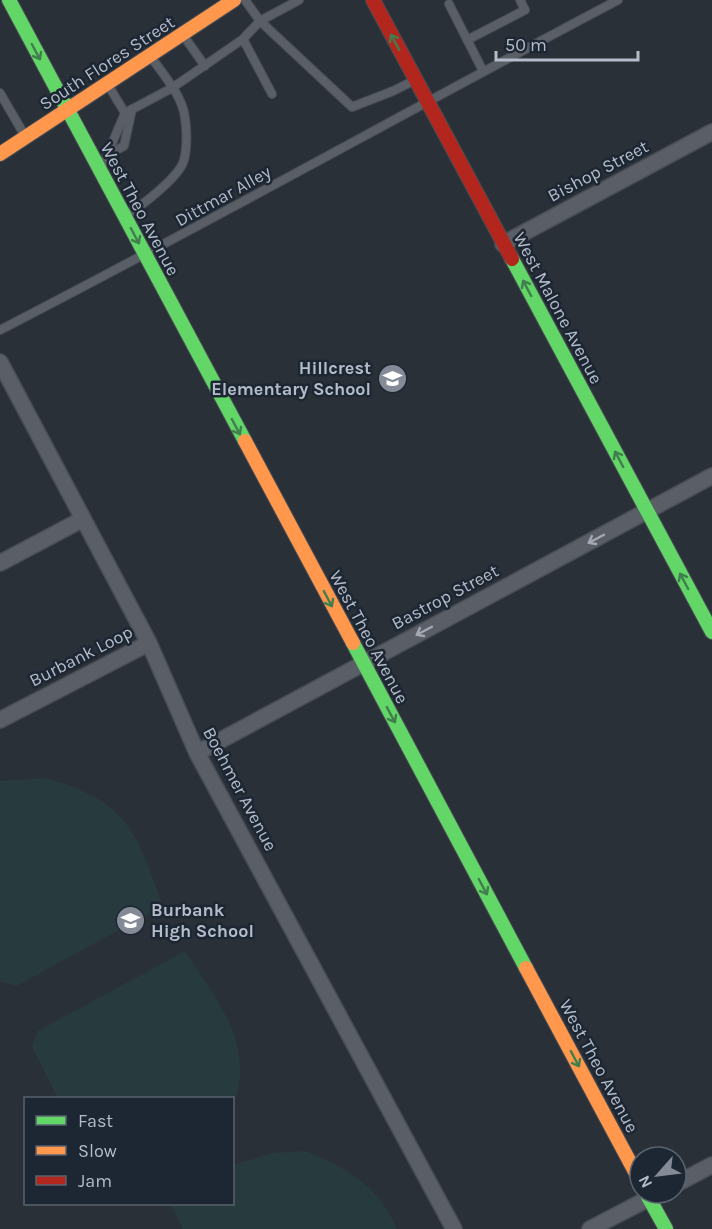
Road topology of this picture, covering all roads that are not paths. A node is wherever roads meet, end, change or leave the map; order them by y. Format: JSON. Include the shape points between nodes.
{"nodes":[{"id":1,"x":9,"y":0,"type":"edge"},
{"id":2,"x":234,"y":0,"type":"edge"},
{"id":3,"x":246,"y":0,"type":"edge"},
{"id":4,"x":299,"y":0,"type":"edge"},
{"id":5,"x":373,"y":0,"type":"edge"},
{"id":6,"x":520,"y":0,"type":"edge"},
{"id":7,"x":618,"y":0,"type":"edge"},
{"id":8,"x":449,"y":4,"type":"dead end"},
{"id":9,"x":260,"y":21,"type":"junction"},
{"id":10,"x":183,"y":35,"type":"junction"},
{"id":11,"x":243,"y":39,"type":"junction"},
{"id":12,"x":467,"y":40,"type":"junction"},
{"id":13,"x":150,"y":56,"type":"junction"},
{"id":14,"x":205,"y":66,"type":"junction"},
{"id":15,"x":483,"y":71,"type":"junction"},
{"id":16,"x":415,"y":80,"type":"junction"},
{"id":17,"x":107,"y":84,"type":"junction"},
{"id":18,"x":172,"y":88,"type":"junction"},
{"id":19,"x":0,"y":93,"type":"edge"},
{"id":20,"x":272,"y":94,"type":"dead end"},
{"id":21,"x":427,"y":101,"type":"junction"},
{"id":22,"x":67,"y":111,"type":"junction"},
{"id":23,"x":128,"y":111,"type":"junction"},
{"id":24,"x":712,"y":132,"type":"edge"},
{"id":25,"x":26,"y":137,"type":"junction"},
{"id":26,"x":0,"y":154,"type":"edge"},
{"id":27,"x":107,"y":155,"type":"junction"},
{"id":28,"x":100,"y":172,"type":"junction"},
{"id":29,"x":124,"y":216,"type":"junction"},
{"id":30,"x":503,"y":244,"type":"junction"},
{"id":31,"x":145,"y":255,"type":"junction"},
{"id":32,"x":0,"y":330,"type":"edge"},
{"id":33,"x":0,"y":362,"type":"edge"},
{"id":34,"x":712,"y":476,"type":"edge"},
{"id":35,"x":647,"y":511,"type":"junction"},
{"id":36,"x":83,"y":519,"type":"junction"},
{"id":37,"x":0,"y":563,"type":"edge"},
{"id":38,"x":712,"y":632,"type":"edge"},
{"id":39,"x":149,"y":643,"type":"junction"},
{"id":40,"x":363,"y":664,"type":"junction"},
{"id":41,"x":0,"y":720,"type":"edge"},
{"id":42,"x":197,"y":753,"type":"junction"},
{"id":43,"x":628,"y":1159,"type":"edge"},
{"id":44,"x":712,"y":1165,"type":"edge"},
{"id":45,"x":688,"y":1178,"type":"edge"},
{"id":46,"x":634,"y":1205,"type":"edge"},
{"id":47,"x":656,"y":1205,"type":"edge"},
{"id":48,"x":454,"y":1229,"type":"edge"},
{"id":49,"x":590,"y":1229,"type":"edge"},
{"id":50,"x":666,"y":1229,"type":"edge"}],
"edges":[{"from":1,"to":22,"type":"street","name":"West Theo Avenue","one_way":true},
{"from":2,"to":10,"type":"street","name":"South Flores Street"},
{"from":3,"to":9,"type":"lane"},
{"from":4,"to":9,"type":"lane"},
{"from":16,"to":5,"type":"street","name":"West Malone Avenue","one_way":true},
{"from":6,"to":12,"type":"lane","via":[[525,10]]},
{"from":7,"to":15,"type":"lane","name":"Dittmar Alley"},
{"from":8,"to":12,"type":"lane"},
{"from":9,"to":11,"type":"lane"},
{"from":9,"to":16,"type":"lane","via":[[352,107]]},
{"from":10,"to":13,"type":"street","name":"South Flores Street"},
{"from":10,"to":14,"type":"lane"},
{"from":11,"to":14,"type":"lane"},
{"from":11,"to":20,"type":"lane"},
{"from":12,"to":15,"type":"lane"},
{"from":13,"to":17,"type":"street","name":"South Flores Street"},
{"from":13,"to":18,"type":"lane"},
{"from":14,"to":18,"type":"lane"},
{"from":15,"to":21,"type":"lane","name":"Dittmar Alley"},
{"from":16,"to":21,"type":"street","name":"West Malone Avenue"},
{"from":17,"to":22,"type":"street","name":"South Flores Street"},
{"from":17,"to":23,"type":"lane"},
{"from":18,"to":23,"type":"lane"},
{"from":18,"to":29,"type":"lane","via":[[186,117],[184,161],[142,206]]},
{"from":19,"to":25,"type":"lane"},
{"from":21,"to":30,"type":"street","name":"West Malone Avenue"},
{"from":21,"to":31,"type":"lane","name":"Dittmar Alley"},
{"from":22,"to":25,"type":"street","name":"South Flores Street"},
{"from":22,"to":28,"type":"street","name":"West Theo Avenue"},
{"from":23,"to":27,"type":"lane"},
{"from":23,"to":27,"type":"lane","via":[[124,146]]},
{"from":24,"to":30,"type":"street","name":"Bishop Street"},
{"from":25,"to":26,"type":"street","name":"South Flores Street"},
{"from":27,"to":28,"type":"lane"},
{"from":28,"to":29,"type":"street","name":"West Theo Avenue"},
{"from":29,"to":31,"type":"street","name":"West Theo Avenue","one_way":true},
{"from":35,"to":30,"type":"street","name":"West Malone Avenue","one_way":true},
{"from":31,"to":32,"type":"lane","name":"Dittmar Alley"},
{"from":31,"to":40,"type":"street","name":"West Theo Avenue","one_way":true},
{"from":33,"to":36,"type":"street","name":"Boehmer Avenue"},
{"from":34,"to":35,"type":"street","name":"Bastrop Street"},
{"from":38,"to":35,"type":"street","name":"West Malone Avenue","one_way":true},
{"from":35,"to":40,"type":"street","name":"Bastrop Street","one_way":true},
{"from":36,"to":37,"type":"street"},
{"from":36,"to":39,"type":"street","name":"Boehmer Avenue"},
{"from":39,"to":41,"type":"street","name":"Burbank Loop"},
{"from":39,"to":42,"type":"street","name":"Boehmer Avenue"},
{"from":40,"to":42,"type":"street","name":"Bastrop Street"},
{"from":40,"to":43,"type":"street","name":"West Theo Avenue","one_way":true},
{"from":42,"to":48,"type":"street","name":"Boehmer Avenue"},
{"from":44,"to":45,"type":"street"},
{"from":46,"to":49,"type":"street"},
{"from":47,"to":50,"type":"street"}]}
